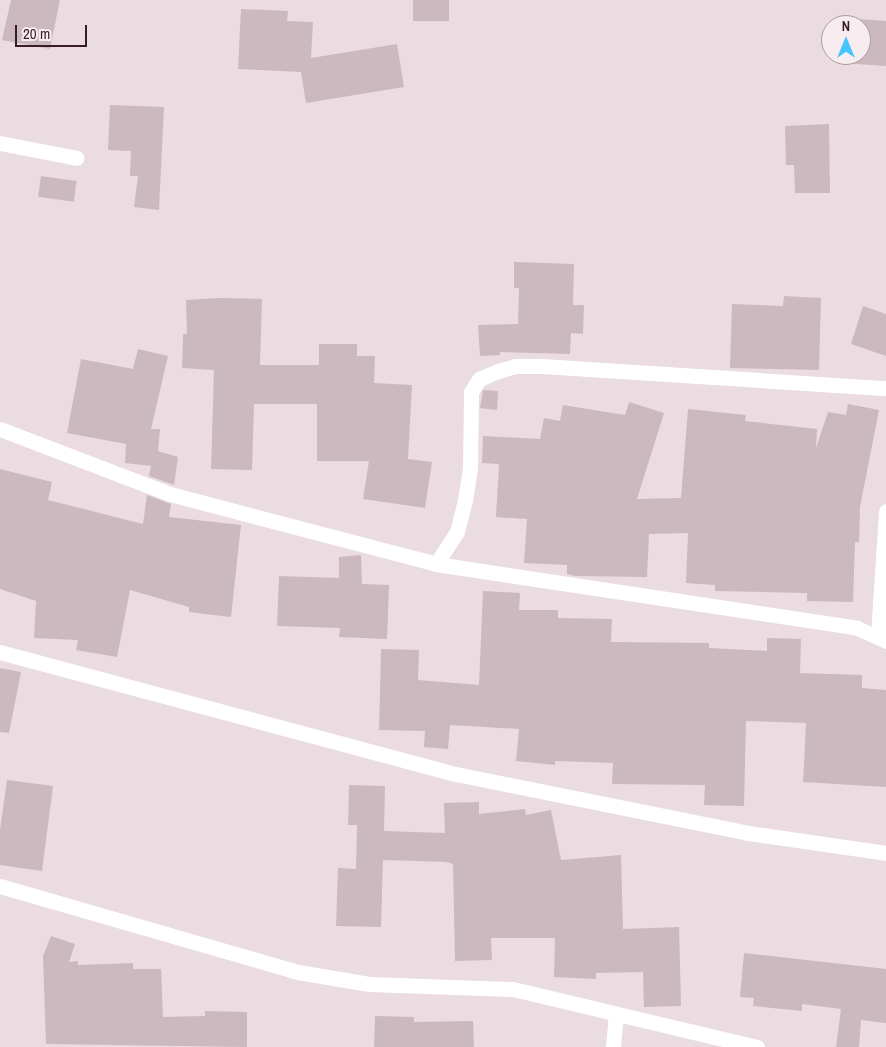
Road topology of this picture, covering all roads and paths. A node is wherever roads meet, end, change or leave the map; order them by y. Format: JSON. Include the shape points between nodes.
{"nodes":[{"id":1,"x":0,"y":144,"type":"edge"},
{"id":2,"x":77,"y":158,"type":"dead end"},
{"id":3,"x":886,"y":388,"type":"edge"},
{"id":4,"x":0,"y":429,"type":"edge"},
{"id":5,"x":886,"y":511,"type":"edge"},
{"id":6,"x":436,"y":564,"type":"junction"},
{"id":7,"x":882,"y":638,"type":"edge"},
{"id":8,"x":0,"y":652,"type":"edge"},
{"id":9,"x":886,"y":853,"type":"edge"},
{"id":10,"x":0,"y":886,"type":"edge"},
{"id":11,"x":616,"y":1014,"type":"junction"},
{"id":12,"x":613,"y":1047,"type":"edge"},
{"id":13,"x":757,"y":1047,"type":"edge"}],
"edges":[{"from":1,"to":2,"type":"street"},
{"from":3,"to":6,"type":"street","via":[[542,366],[515,366],[498,371],[479,379],[471,392],[470,467],[465,500],[458,532]]},
{"from":4,"to":6,"type":"street","via":[[170,494]]},
{"from":5,"to":7,"type":"street"},
{"from":6,"to":7,"type":"street","via":[[858,628]]},
{"from":8,"to":9,"type":"street","via":[[456,774],[748,833]]},
{"from":10,"to":11,"type":"street","via":[[298,972],[369,984],[513,989]]},
{"from":11,"to":12,"type":"street"},
{"from":11,"to":13,"type":"street"}]}
